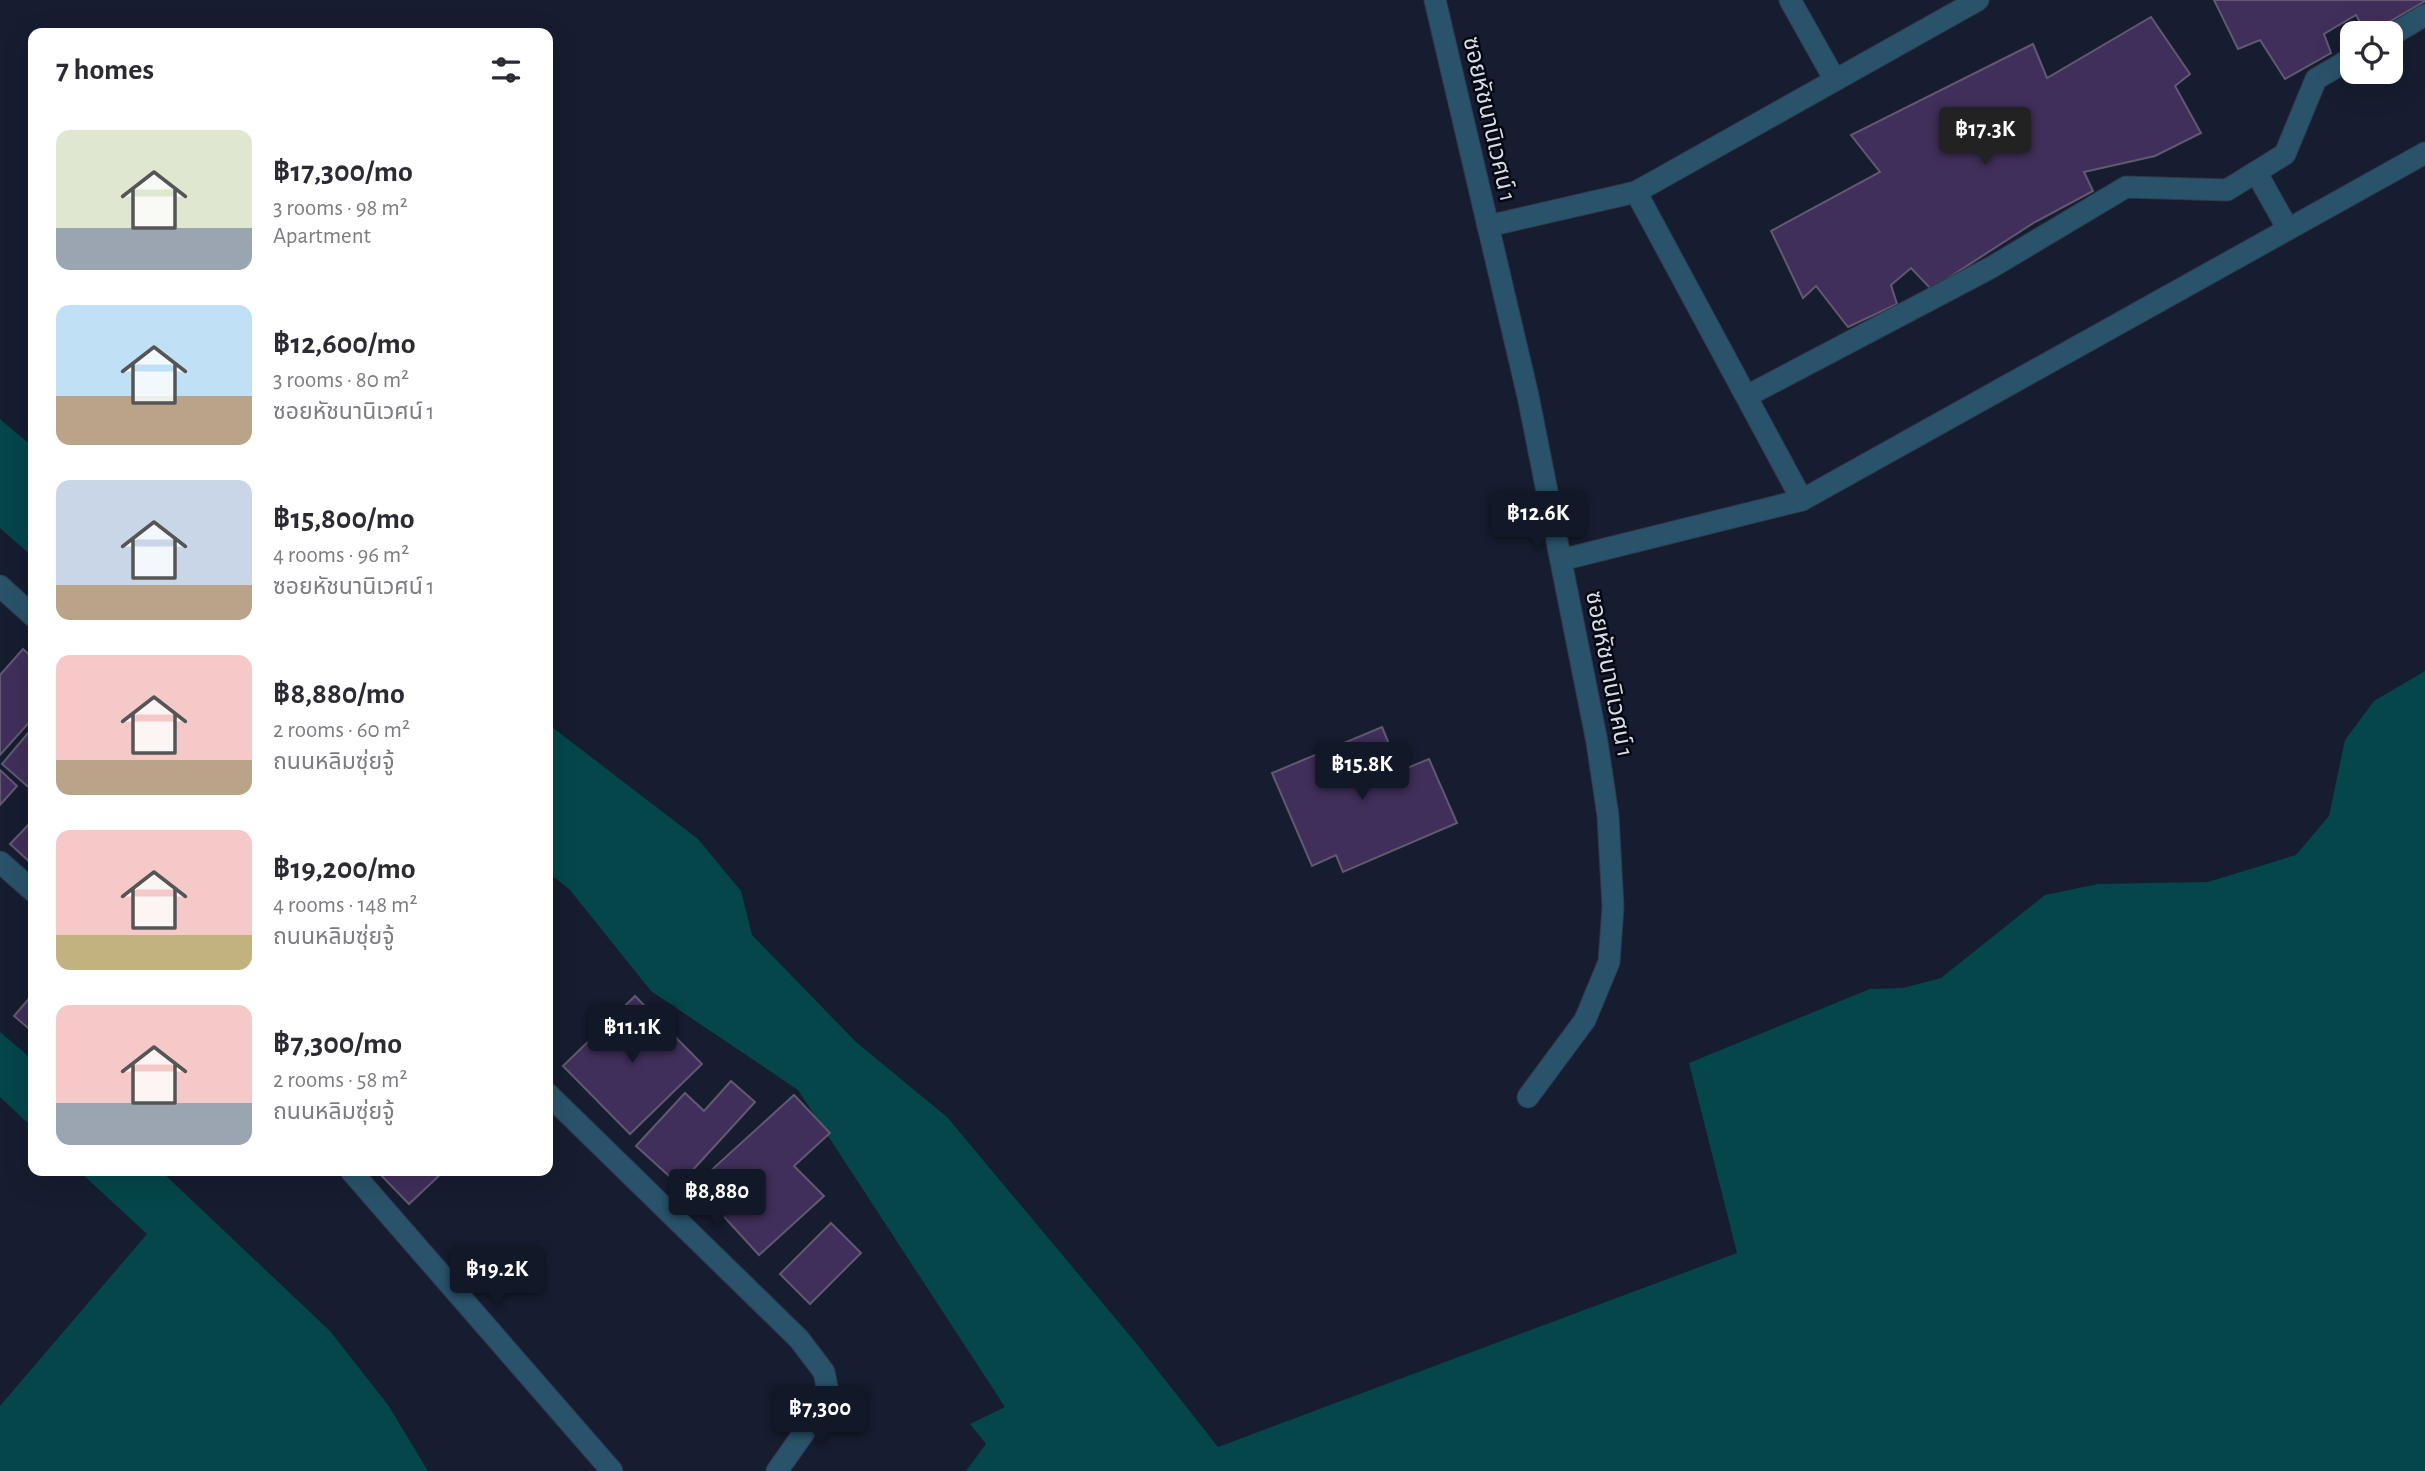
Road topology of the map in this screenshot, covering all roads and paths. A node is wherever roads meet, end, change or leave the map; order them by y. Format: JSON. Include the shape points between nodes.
{"nodes":[{"id":1,"x":1435,"y":0,"type":"edge"},
{"id":2,"x":1790,"y":0,"type":"edge"},
{"id":3,"x":1978,"y":0,"type":"edge"},
{"id":4,"x":1941,"y":9,"type":"edge"},
{"id":5,"x":2425,"y":15,"type":"edge"},
{"id":6,"x":2403,"y":28,"type":"edge"},
{"id":7,"x":2340,"y":65,"type":"edge"},
{"id":8,"x":1835,"y":80,"type":"junction"},
{"id":9,"x":2425,"y":153,"type":"edge"},
{"id":10,"x":2256,"y":172,"type":"junction"},
{"id":11,"x":1636,"y":192,"type":"junction"},
{"id":12,"x":1488,"y":226,"type":"junction"},
{"id":13,"x":2288,"y":229,"type":"junction"},
{"id":14,"x":1747,"y":396,"type":"junction"},
{"id":15,"x":1802,"y":500,"type":"junction"},
{"id":16,"x":1561,"y":560,"type":"junction"},
{"id":17,"x":0,"y":586,"type":"edge"},
{"id":18,"x":28,"y":611,"type":"edge"},
{"id":19,"x":0,"y":863,"type":"edge"},
{"id":20,"x":28,"y":887,"type":"edge"},
{"id":21,"x":1528,"y":1097,"type":"dead end"},
{"id":22,"x":553,"y":1099,"type":"edge"},
{"id":23,"x":355,"y":1176,"type":"edge"},
{"id":24,"x":612,"y":1471,"type":"edge"},
{"id":25,"x":777,"y":1471,"type":"edge"}],
"edges":[{"from":1,"to":12,"type":"street","name":"ซอยหัชนานิเวศน์ 1"},
{"from":2,"to":8,"type":"street"},
{"from":3,"to":4,"type":"street"},
{"from":4,"to":8,"type":"street"},
{"from":5,"to":6,"type":"street"},
{"from":7,"to":10,"type":"street","via":[[2316,79],[2285,154]]},
{"from":8,"to":11,"type":"street"},
{"from":9,"to":13,"type":"street"},
{"from":10,"to":13,"type":"street"},
{"from":10,"to":14,"type":"street","via":[[2227,190],[2126,187],[1992,267]]},
{"from":11,"to":12,"type":"street"},
{"from":11,"to":14,"type":"street"},
{"from":12,"to":16,"type":"street","name":"ซอยหัชนานิเวศน์ 1"},
{"from":13,"to":15,"type":"street"},
{"from":14,"to":15,"type":"street"},
{"from":15,"to":16,"type":"street"},
{"from":16,"to":21,"type":"street","name":"ซอยหัชนานิเวศน์ 1","via":[[1597,742],[1608,816],[1613,906],[1609,962],[1584,1020]]},
{"from":17,"to":18,"type":"street"},
{"from":19,"to":20,"type":"street"},
{"from":22,"to":25,"type":"street","via":[[799,1339],[824,1372],[829,1397]]},
{"from":23,"to":24,"type":"street"}]}
